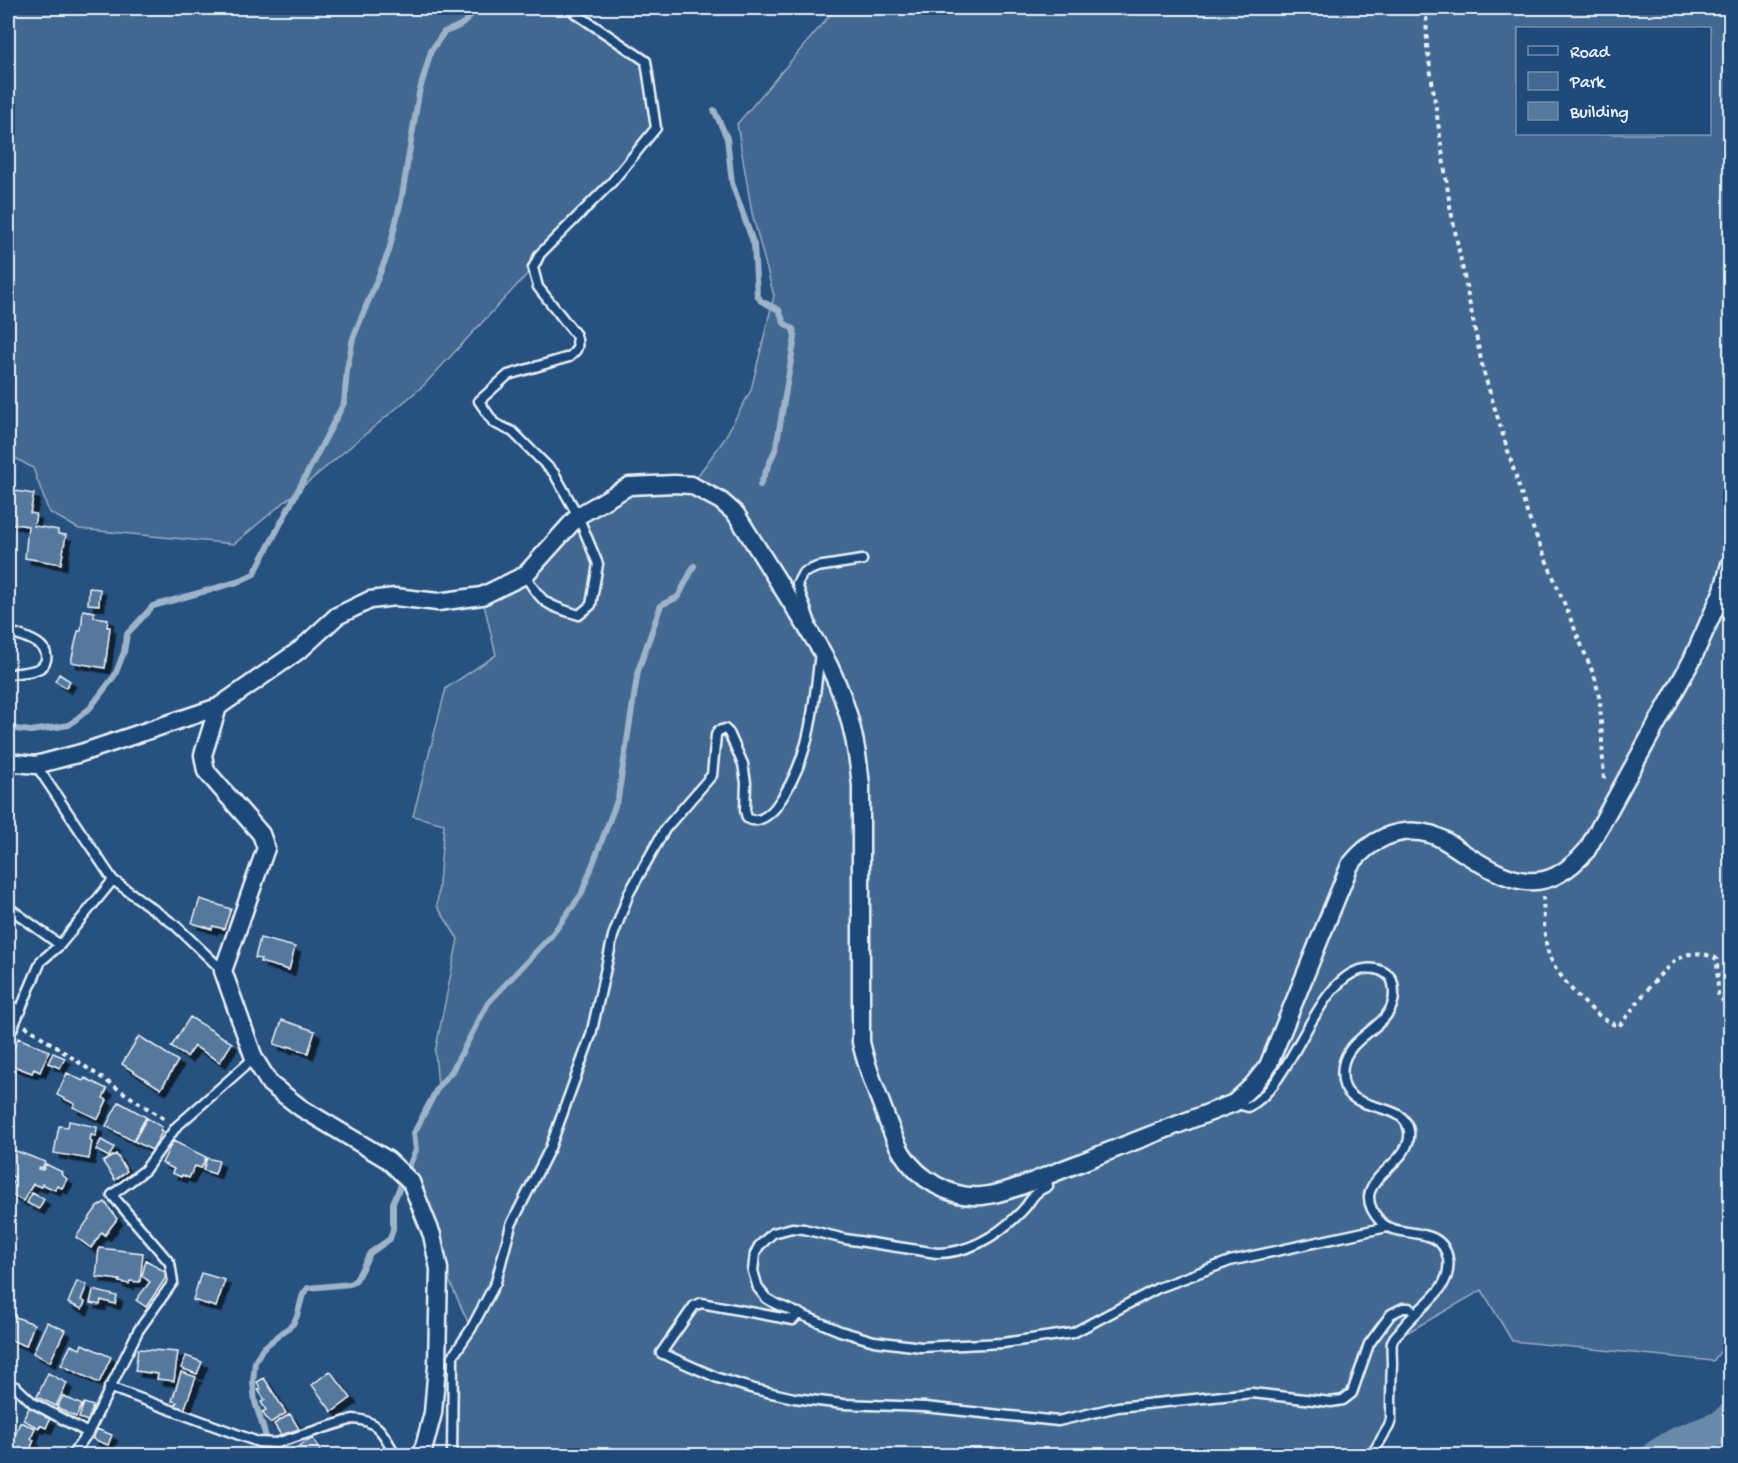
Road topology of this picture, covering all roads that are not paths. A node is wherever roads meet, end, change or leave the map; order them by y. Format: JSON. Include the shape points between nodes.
{"nodes":[{"id":1,"x":571,"y":8,"type":"edge"},
{"id":2,"x":578,"y":516,"type":"junction"},
{"id":3,"x":862,"y":560,"type":"dead end"},
{"id":4,"x":1731,"y":564,"type":"edge"},
{"id":5,"x":525,"y":575,"type":"junction"},
{"id":6,"x":8,"y":631,"type":"edge"},
{"id":7,"x":821,"y":650,"type":"junction"},
{"id":8,"x":8,"y":675,"type":"edge"},
{"id":9,"x":218,"y":708,"type":"junction"},
{"id":10,"x":8,"y":762,"type":"edge"},
{"id":11,"x":36,"y":765,"type":"junction"},
{"id":12,"x":113,"y":880,"type":"junction"},
{"id":13,"x":8,"y":907,"type":"edge"},
{"id":14,"x":60,"y":945,"type":"junction"},
{"id":15,"x":223,"y":971,"type":"junction"},
{"id":16,"x":8,"y":1004,"type":"edge"},
{"id":17,"x":21,"y":1011,"type":"junction"},
{"id":18,"x":8,"y":1039,"type":"edge"},
{"id":19,"x":254,"y":1058,"type":"junction"},
{"id":20,"x":1234,"y":1102,"type":"junction"},
{"id":21,"x":1046,"y":1176,"type":"junction"},
{"id":22,"x":1388,"y":1227,"type":"junction"},
{"id":23,"x":799,"y":1313,"type":"junction"},
{"id":24,"x":1416,"y":1313,"type":"junction"},
{"id":25,"x":16,"y":1387,"type":"dead end"},
{"id":26,"x":109,"y":1387,"type":"junction"},
{"id":27,"x":88,"y":1433,"type":"junction"},
{"id":28,"x":71,"y":1455,"type":"edge"},
{"id":29,"x":396,"y":1455,"type":"edge"},
{"id":30,"x":419,"y":1455,"type":"edge"},
{"id":31,"x":452,"y":1455,"type":"edge"},
{"id":32,"x":1371,"y":1455,"type":"edge"}],
"edges":[{"from":1,"to":2,"type":"lane","via":[[646,61],[656,128],[612,182],[540,254],[533,268],[538,287],[576,335],[576,351],[569,357],[508,375],[478,401],[494,423],[513,432],[554,473]]},
{"from":2,"to":5,"type":"street"},
{"from":2,"to":5,"type":"lane","via":[[598,564],[591,605],[579,615],[553,607],[538,597]]},
{"from":2,"to":7,"type":"street","via":[[629,486],[691,485],[707,492],[735,514]]},
{"from":3,"to":7,"type":"lane","via":[[802,573],[797,584]]},
{"from":4,"to":20,"type":"street","via":[[1692,660],[1578,860],[1567,870],[1542,880],[1525,881],[1494,872],[1430,834],[1398,833],[1375,841],[1350,865],[1268,1066]]},
{"from":5,"to":9,"type":"street","via":[[482,596],[438,602],[395,597],[370,600],[337,616],[301,649]]},
{"from":6,"to":8,"type":"lane","via":[[39,644],[46,659],[41,668]]},
{"from":7,"to":21,"type":"street","via":[[848,714],[857,748],[861,786],[861,1042],[895,1138],[919,1173],[955,1194],[997,1193]]},
{"from":7,"to":31,"type":"lane","via":[[804,754],[787,791],[770,814],[758,820],[747,818],[743,764],[729,733],[724,729],[718,731],[712,775],[665,829],[628,893],[613,936],[591,1035],[550,1148],[511,1225],[496,1282],[453,1356]]},
{"from":9,"to":11,"type":"street"},
{"from":9,"to":15,"type":"street","via":[[203,755],[206,771],[261,834],[266,848]]},
{"from":10,"to":11,"type":"street"},
{"from":11,"to":12,"type":"lane"},
{"from":12,"to":14,"type":"lane"},
{"from":12,"to":15,"type":"lane","via":[[175,925]]},
{"from":13,"to":14,"type":"lane"},
{"from":14,"to":17,"type":"lane","via":[[41,961]]},
{"from":15,"to":19,"type":"street"},
{"from":16,"to":17,"type":"lane"},
{"from":17,"to":18,"type":"lane"},
{"from":19,"to":26,"type":"lane","via":[[176,1126],[144,1170],[112,1195],[170,1263],[173,1282],[138,1331]]},
{"from":19,"to":30,"type":"street","via":[[270,1084],[288,1099],[388,1160],[405,1176],[432,1235],[439,1269],[437,1365],[433,1413]]},
{"from":20,"to":21,"type":"street"},
{"from":20,"to":22,"type":"lane","via":[[1248,1107],[1271,1088],[1323,1003],[1342,982],[1365,969],[1384,972],[1394,988],[1394,1004],[1386,1017],[1347,1053],[1342,1073],[1349,1094],[1357,1101],[1384,1108],[1408,1125],[1409,1142],[1404,1152],[1371,1188],[1372,1207]]},
{"from":21,"to":23,"type":"lane","via":[[1048,1186],[1035,1192],[999,1232],[959,1251],[937,1253],[804,1229],[773,1233],[755,1254],[754,1280],[766,1298]]},
{"from":22,"to":23,"type":"lane","via":[[1230,1261],[1158,1288],[1073,1333],[1062,1335],[921,1347],[896,1345],[840,1331]]},
{"from":22,"to":24,"type":"lane","via":[[1427,1235],[1444,1248],[1448,1257],[1447,1279]]},
{"from":23,"to":24,"type":"lane","via":[[793,1320],[701,1303],[694,1306],[661,1353],[718,1378],[794,1398],[1058,1420],[1118,1407],[1251,1393],[1343,1400],[1352,1394],[1369,1344],[1390,1314],[1403,1308]]},
{"from":24,"to":32,"type":"lane","via":[[1392,1341],[1391,1419]]},
{"from":25,"to":27,"type":"lane","via":[[33,1403]]},
{"from":26,"to":27,"type":"lane"},
{"from":26,"to":29,"type":"lane","via":[[258,1442],[276,1443],[353,1419],[365,1420],[381,1430]]},
{"from":27,"to":28,"type":"lane"}]}
